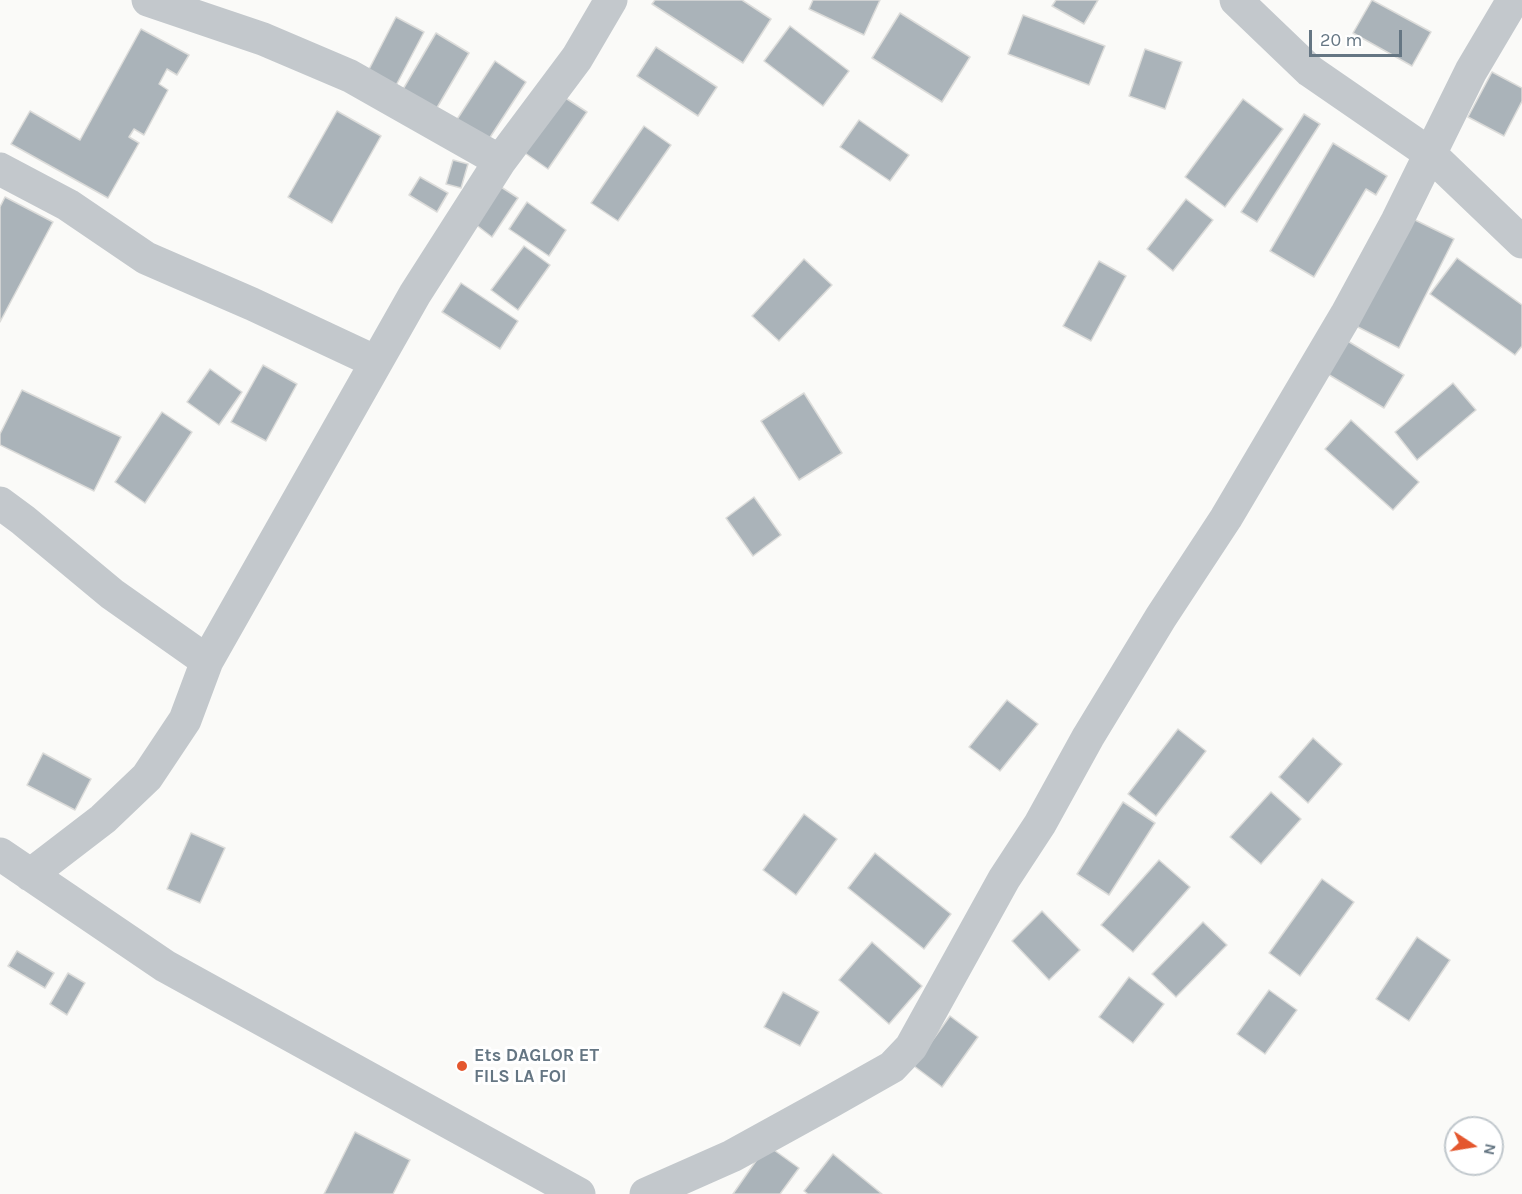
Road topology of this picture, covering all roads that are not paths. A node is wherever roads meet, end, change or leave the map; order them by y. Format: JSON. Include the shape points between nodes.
{"nodes":[{"id":1,"x":148,"y":0,"type":"edge"},
{"id":2,"x":611,"y":0,"type":"edge"},
{"id":3,"x":1236,"y":0,"type":"edge"},
{"id":4,"x":1513,"y":0,"type":"edge"},
{"id":5,"x":1429,"y":153,"type":"junction"},
{"id":6,"x":500,"y":161,"type":"junction"},
{"id":7,"x":0,"y":169,"type":"edge"},
{"id":8,"x":1522,"y":242,"type":"edge"},
{"id":9,"x":376,"y":362,"type":"junction"},
{"id":10,"x":0,"y":504,"type":"edge"},
{"id":11,"x":207,"y":661,"type":"junction"},
{"id":12,"x":0,"y":854,"type":"edge"},
{"id":13,"x":30,"y":875,"type":"junction"},
{"id":14,"x":579,"y":1194,"type":"edge"},
{"id":15,"x":646,"y":1194,"type":"edge"}],
"edges":[{"from":1,"to":6,"type":"street","via":[[263,39],[350,75]]},
{"from":2,"to":6,"type":"street","via":[[577,58]]},
{"from":3,"to":5,"type":"street","via":[[1310,71]]},
{"from":4,"to":5,"type":"street","via":[[1470,71]]},
{"from":5,"to":8,"type":"street"},
{"from":5,"to":15,"type":"street","via":[[1346,315],[1004,879],[912,1047],[892,1067],[830,1102],[732,1156]]},
{"from":6,"to":9,"type":"street"},
{"from":7,"to":9,"type":"street","via":[[69,205],[146,258]]},
{"from":9,"to":11,"type":"street"},
{"from":10,"to":11,"type":"street","via":[[112,594]]},
{"from":11,"to":13,"type":"street","via":[[185,720],[147,777],[104,819]]},
{"from":12,"to":13,"type":"street"},
{"from":13,"to":14,"type":"street","via":[[165,966]]}]}
